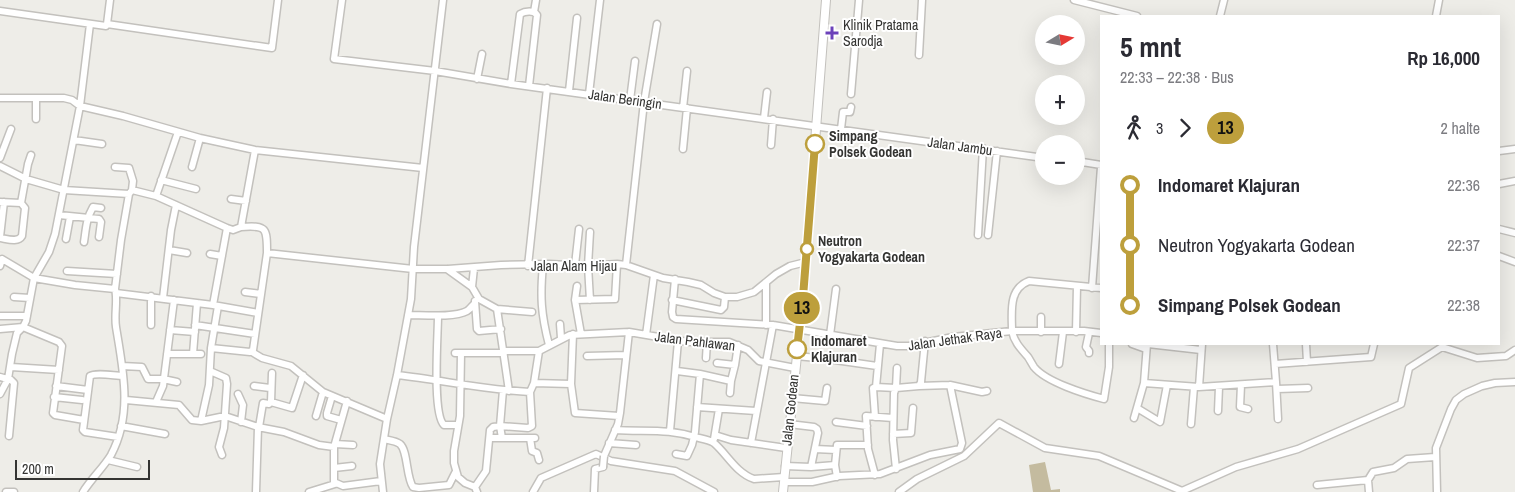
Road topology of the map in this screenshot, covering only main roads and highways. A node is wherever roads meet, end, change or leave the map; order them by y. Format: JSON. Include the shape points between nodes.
{"nodes":[{"id":1,"x":826,"y":0,"type":"edge"},
{"id":2,"x":783,"y":492,"type":"edge"}],
"edges":[{"from":1,"to":2,"type":"main road","name":"Jalan Godean","via":[[806,262]]}]}
